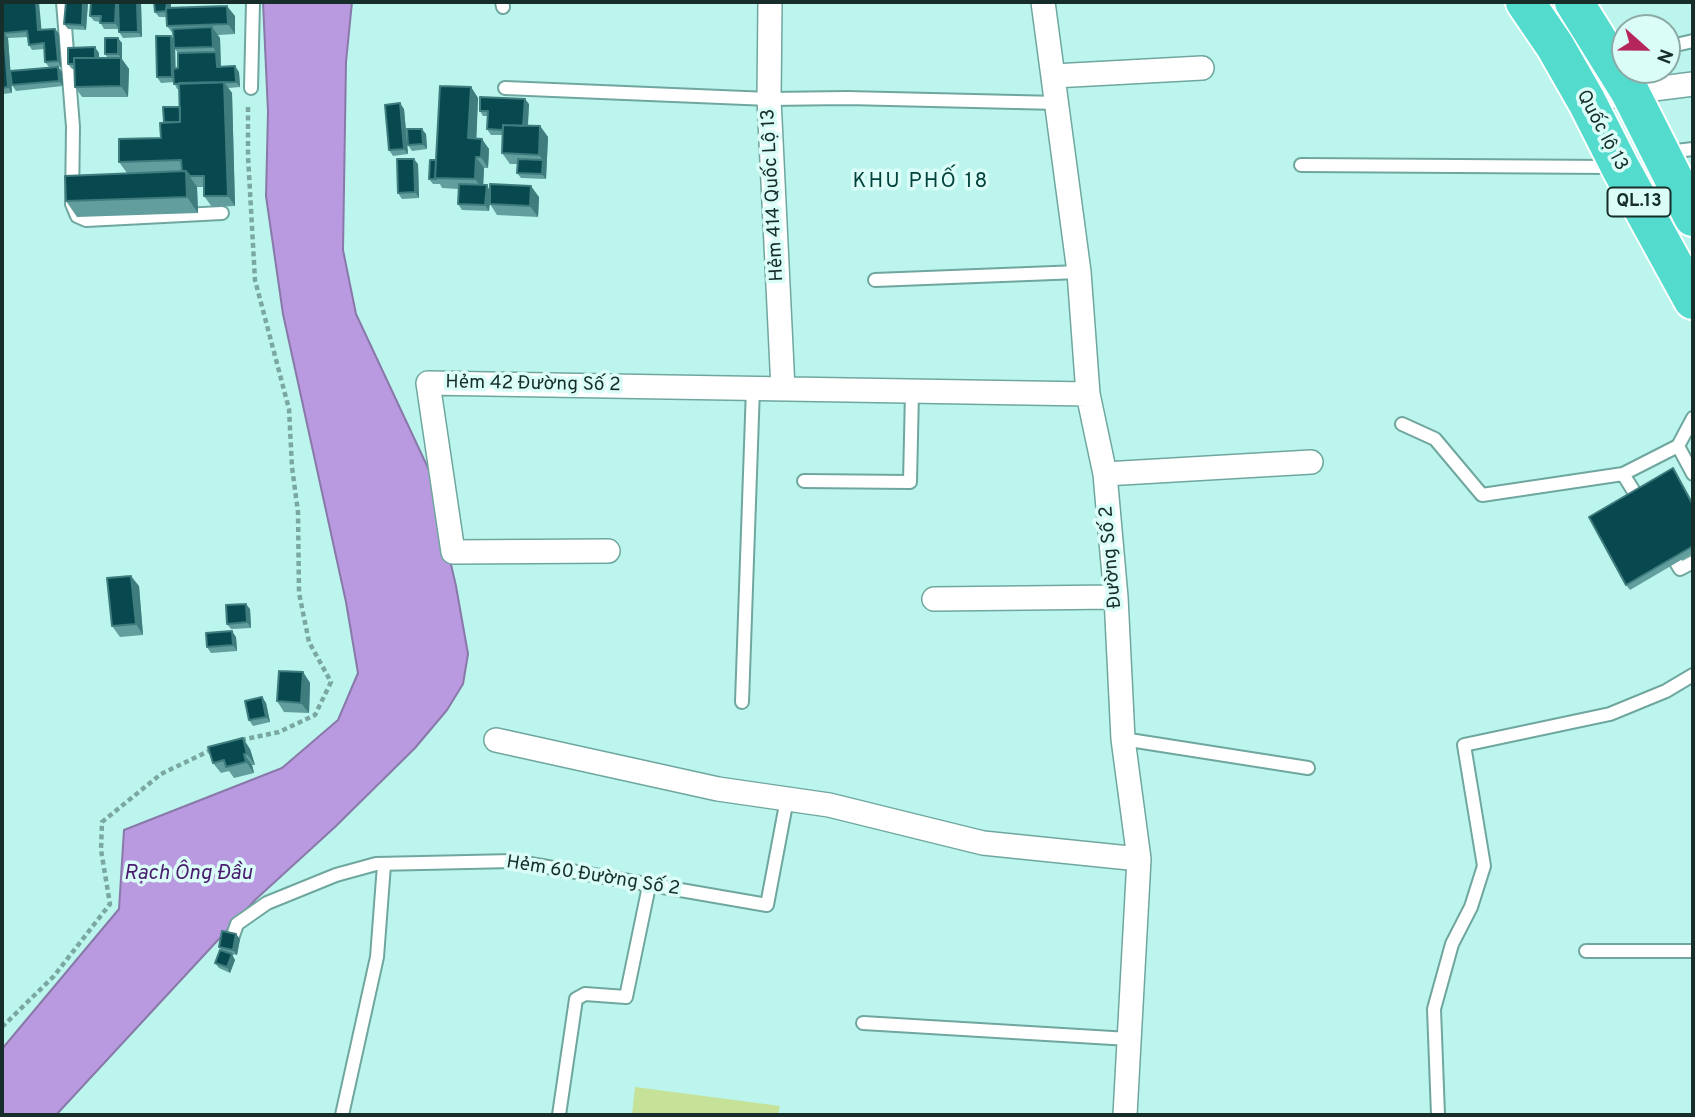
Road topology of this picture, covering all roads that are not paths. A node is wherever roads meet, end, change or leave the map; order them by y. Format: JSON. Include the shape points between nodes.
{"nodes":[{"id":1,"x":63,"y":2,"type":"edge"},
{"id":2,"x":253,"y":2,"type":"edge"},
{"id":3,"x":770,"y":2,"type":"edge"},
{"id":4,"x":1042,"y":2,"type":"edge"},
{"id":5,"x":1525,"y":2,"type":"edge"},
{"id":6,"x":1574,"y":2,"type":"edge"},
{"id":7,"x":1611,"y":54,"type":"edge"},
{"id":8,"x":1202,"y":68,"type":"dead end"},
{"id":9,"x":1054,"y":76,"type":"junction"},
{"id":10,"x":1611,"y":80,"type":"edge"},
{"id":11,"x":1632,"y":84,"type":"edge"},
{"id":12,"x":251,"y":88,"type":"road end"},
{"id":13,"x":505,"y":88,"type":"dead end"},
{"id":14,"x":769,"y":99,"type":"junction"},
{"id":15,"x":1587,"y":102,"type":"junction"},
{"id":16,"x":1058,"y":103,"type":"junction"},
{"id":17,"x":1677,"y":151,"type":"edge"},
{"id":18,"x":1301,"y":165,"type":"dead end"},
{"id":19,"x":1620,"y":167,"type":"junction"},
{"id":20,"x":222,"y":213,"type":"dead end"},
{"id":21,"x":1693,"y":217,"type":"edge"},
{"id":22,"x":1079,"y":272,"type":"junction"},
{"id":23,"x":875,"y":280,"type":"dead end"},
{"id":24,"x":1693,"y":300,"type":"edge"},
{"id":25,"x":753,"y":388,"type":"junction"},
{"id":26,"x":783,"y":389,"type":"junction"},
{"id":27,"x":912,"y":392,"type":"junction"},
{"id":28,"x":1088,"y":394,"type":"junction"},
{"id":29,"x":1693,"y":418,"type":"edge"},
{"id":30,"x":1402,"y":424,"type":"dead end"},
{"id":31,"x":1678,"y":446,"type":"junction"},
{"id":32,"x":1311,"y":462,"type":"dead end"},
{"id":33,"x":1105,"y":474,"type":"junction"},
{"id":34,"x":1623,"y":474,"type":"junction"},
{"id":35,"x":1693,"y":474,"type":"edge"},
{"id":36,"x":804,"y":481,"type":"dead end"},
{"id":37,"x":1644,"y":509,"type":"edge"},
{"id":38,"x":1658,"y":533,"type":"edge"},
{"id":39,"x":608,"y":551,"type":"dead end"},
{"id":40,"x":1693,"y":562,"type":"edge"},
{"id":41,"x":1116,"y":597,"type":"junction"},
{"id":42,"x":934,"y":600,"type":"dead end"},
{"id":43,"x":1693,"y":675,"type":"edge"},
{"id":44,"x":743,"y":702,"type":"dead end"},
{"id":45,"x":1123,"y":739,"type":"junction"},
{"id":46,"x":496,"y":740,"type":"dead end"},
{"id":47,"x":1308,"y":768,"type":"dead end"},
{"id":48,"x":787,"y":799,"type":"junction"},
{"id":49,"x":1139,"y":859,"type":"junction"},
{"id":50,"x":384,"y":865,"type":"junction"},
{"id":51,"x":649,"y":886,"type":"junction"},
{"id":52,"x":1586,"y":951,"type":"dead end"},
{"id":53,"x":1693,"y":951,"type":"edge"},
{"id":54,"x":223,"y":961,"type":"edge"},
{"id":55,"x":863,"y":1023,"type":"dead end"},
{"id":56,"x":1129,"y":1039,"type":"junction"},
{"id":57,"x":342,"y":1115,"type":"edge"},
{"id":58,"x":559,"y":1115,"type":"edge"},
{"id":59,"x":1125,"y":1115,"type":"edge"},
{"id":60,"x":1438,"y":1115,"type":"edge"}],
"edges":[{"from":1,"to":20,"type":"lane","via":[[73,127],[72,204],[77,216],[86,220]]},
{"from":2,"to":12,"type":"lane"},
{"from":3,"to":14,"type":"street","name":"Hẻm 414 Quốc Lộ 13"},
{"from":4,"to":9,"type":"street","name":"Đường Số 2"},
{"from":5,"to":15,"type":"highway","name":"Quốc lộ 13","number":"QL.13"},
{"from":6,"to":7,"type":"highway","number":"QL.13"},
{"from":8,"to":9,"type":"street"},
{"from":9,"to":16,"type":"street","name":"Đường Số 2"},
{"from":10,"to":15,"type":"street"},
{"from":11,"to":17,"type":"highway","number":"QL.13"},
{"from":13,"to":14,"type":"lane"},
{"from":14,"to":16,"type":"lane"},
{"from":14,"to":26,"type":"street","name":"Hẻm 414 Quốc Lộ 13"},
{"from":15,"to":19,"type":"highway","name":"Quốc lộ 13","number":"QL.13"},
{"from":16,"to":22,"type":"street","name":"Đường Số 2"},
{"from":17,"to":21,"type":"highway","number":"QL.13"},
{"from":18,"to":19,"type":"lane"},
{"from":19,"to":24,"type":"highway","name":"Quốc lộ 13","number":"QL.13"},
{"from":22,"to":23,"type":"lane"},
{"from":22,"to":28,"type":"street","name":"Đường Số 2"},
{"from":25,"to":26,"type":"street","name":"Hẻm 42 Đường Số 2"},
{"from":25,"to":39,"type":"street","name":"Hẻm 42 Đường Số 2","via":[[428,383],[453,552]]},
{"from":25,"to":44,"type":"lane"},
{"from":26,"to":27,"type":"street","name":"Hẻm 42 Đường Số 2"},
{"from":27,"to":28,"type":"street","name":"Hẻm 42 Đường Số 2"},
{"from":27,"to":36,"type":"lane","via":[[910,482]]},
{"from":28,"to":33,"type":"street","name":"Đường Số 2"},
{"from":29,"to":31,"type":"lane"},
{"from":30,"to":34,"type":"lane","via":[[1435,439],[1482,495]]},
{"from":31,"to":34,"type":"lane"},
{"from":31,"to":35,"type":"lane"},
{"from":32,"to":33,"type":"street"},
{"from":33,"to":41,"type":"street","name":"Đường Số 2"},
{"from":34,"to":37,"type":"lane"},
{"from":38,"to":40,"type":"lane","via":[[1680,569]]},
{"from":41,"to":42,"type":"street"},
{"from":41,"to":45,"type":"street","name":"Đường Số 2"},
{"from":43,"to":60,"type":"lane","via":[[1609,714],[1464,745],[1484,866],[1471,907],[1452,944],[1434,1009]]},
{"from":45,"to":47,"type":"lane"},
{"from":45,"to":49,"type":"street","name":"Đường Số 2"},
{"from":46,"to":48,"type":"street","via":[[718,789]]},
{"from":48,"to":49,"type":"street","via":[[984,843]]},
{"from":48,"to":51,"type":"lane","name":"Hẻm 60 Đường Số 2","via":[[767,905]]},
{"from":49,"to":56,"type":"street","name":"Đường Số 2"},
{"from":50,"to":51,"type":"lane","name":"Hẻm 60 Đường Số 2","via":[[513,861]]},
{"from":50,"to":54,"type":"lane","name":"Hẻm 60 Đường Số 2","via":[[336,875],[267,903],[237,925]]},
{"from":50,"to":57,"type":"lane","via":[[377,957]]},
{"from":51,"to":58,"type":"lane","via":[[626,997],[585,994],[576,999]]},
{"from":52,"to":53,"type":"lane"},
{"from":55,"to":56,"type":"lane"},
{"from":56,"to":59,"type":"street","name":"Đường Số 2"}]}
